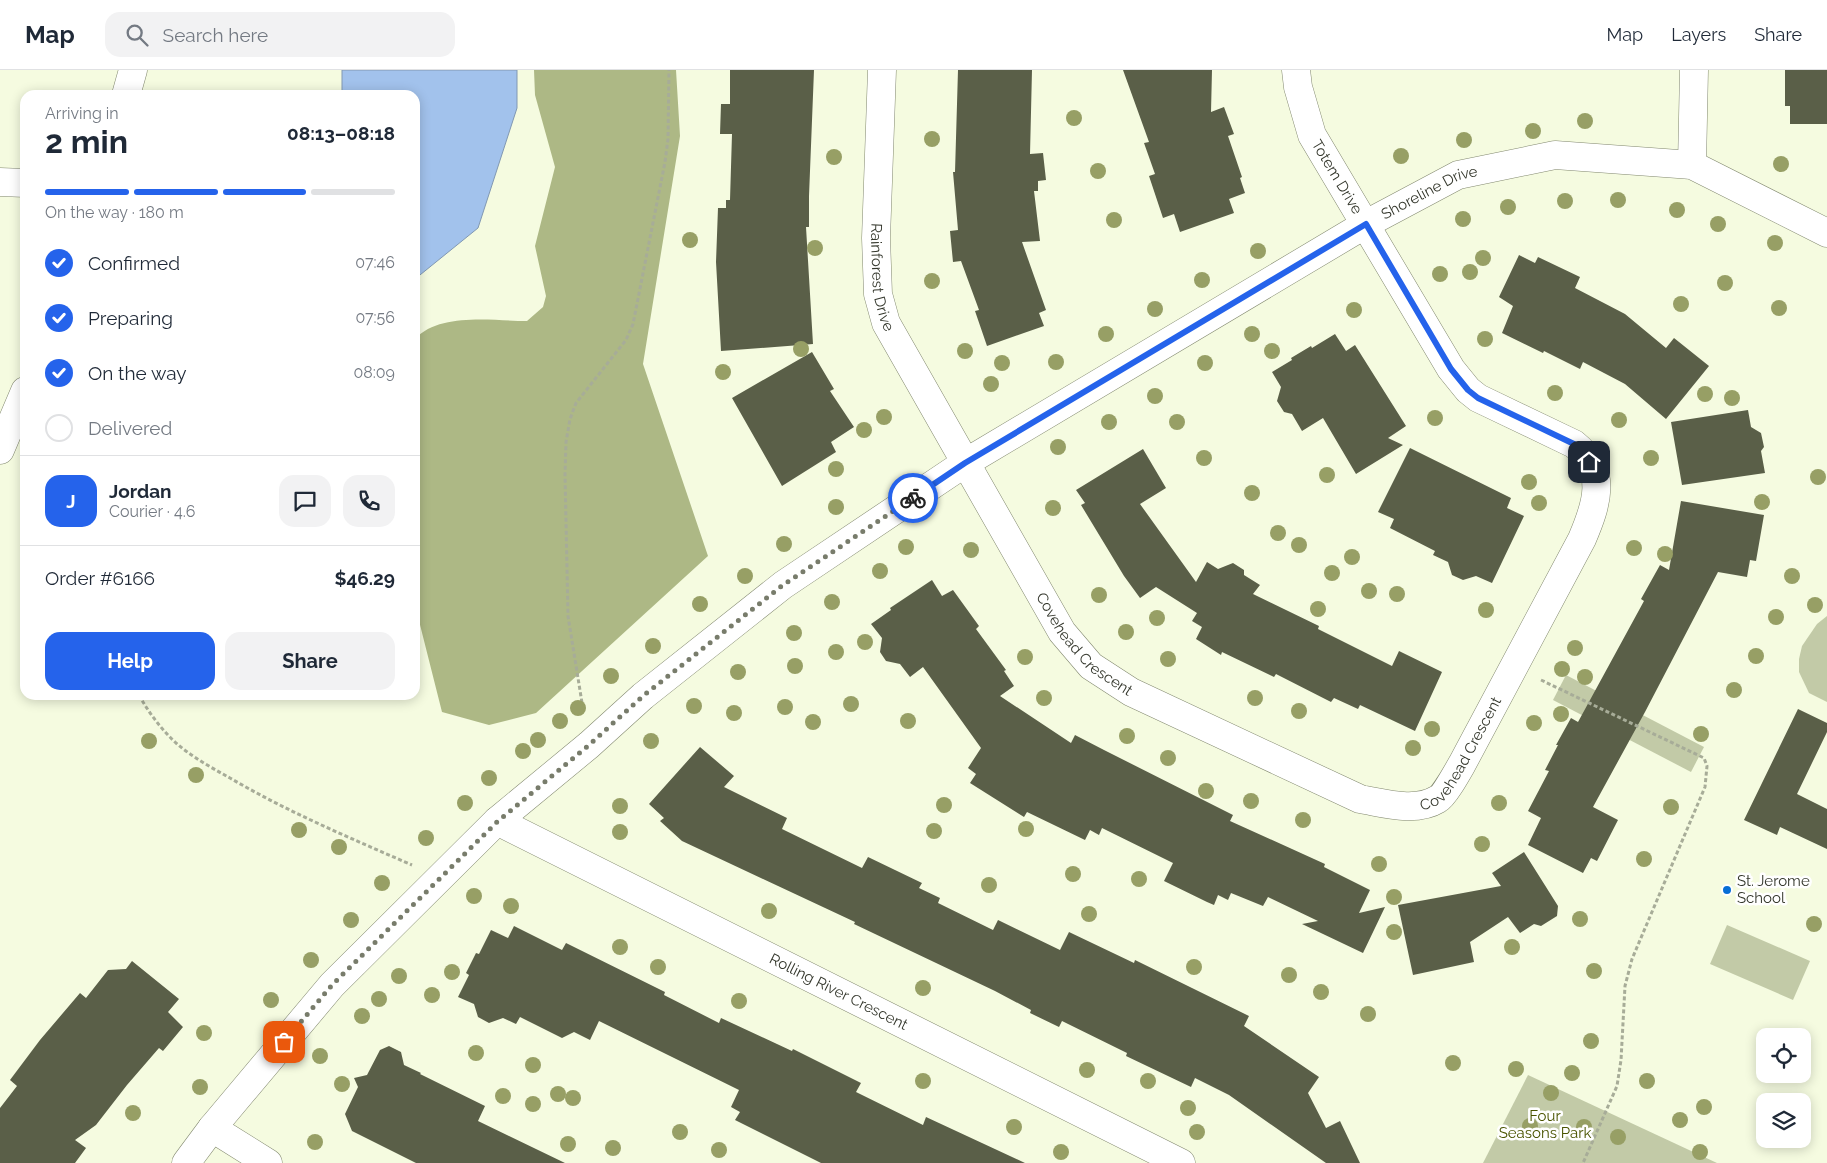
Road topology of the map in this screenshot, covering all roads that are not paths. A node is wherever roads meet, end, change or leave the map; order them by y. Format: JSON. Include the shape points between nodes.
{"nodes":[{"id":1,"x":133,"y":70,"type":"edge"},
{"id":2,"x":882,"y":70,"type":"edge"},
{"id":3,"x":1296,"y":70,"type":"edge"},
{"id":4,"x":1694,"y":70,"type":"edge"},
{"id":5,"x":127,"y":90,"type":"edge"},
{"id":6,"x":1692,"y":165,"type":"junction"},
{"id":7,"x":0,"y":182,"type":"edge"},
{"id":8,"x":20,"y":183,"type":"edge"},
{"id":9,"x":1366,"y":224,"type":"junction"},
{"id":10,"x":1827,"y":233,"type":"edge"},
{"id":11,"x":20,"y":404,"type":"edge"},
{"id":12,"x":0,"y":450,"type":"edge"},
{"id":13,"x":965,"y":463,"type":"junction"},
{"id":14,"x":497,"y":822,"type":"junction"},
{"id":15,"x":212,"y":1128,"type":"junction"},
{"id":16,"x":186,"y":1163,"type":"edge"},
{"id":17,"x":268,"y":1163,"type":"edge"},
{"id":18,"x":1181,"y":1163,"type":"edge"}],
"edges":[{"from":1,"to":5,"type":"street"},
{"from":2,"to":13,"type":"street","name":"Rainforest Drive","via":[[876,238],[878,294],[886,322]]},
{"from":3,"to":9,"type":"street","name":"Totem Drive","via":[[1312,135]]},
{"from":4,"to":6,"type":"street"},
{"from":6,"to":9,"type":"street","name":"Shoreline Drive","via":[[1555,155],[1458,175]]},
{"from":6,"to":10,"type":"street","name":"Shoreline Drive"},
{"from":7,"to":8,"type":"street"},
{"from":9,"to":13,"type":"street","name":"Shoreline Drive"},
{"from":9,"to":13,"type":"street","name":"Covehead Crescent","via":[[1451,369],[1468,390],[1478,398],[1574,444],[1585,453],[1594,470],[1598,492],[1589,523],[1462,764],[1439,799],[1418,806],[1360,799],[1131,692],[1091,666],[1062,632]]},
{"from":11,"to":12,"type":"street"},
{"from":13,"to":14,"type":"street","name":"Shoreline Drive","via":[[783,585],[643,696]]},
{"from":14,"to":15,"type":"street","name":"Shoreline Drive","via":[[332,985]]},
{"from":14,"to":18,"type":"street","name":"Rolling River Crescent"},
{"from":15,"to":16,"type":"street","name":"Shoreline Drive"},
{"from":15,"to":17,"type":"street"}]}
